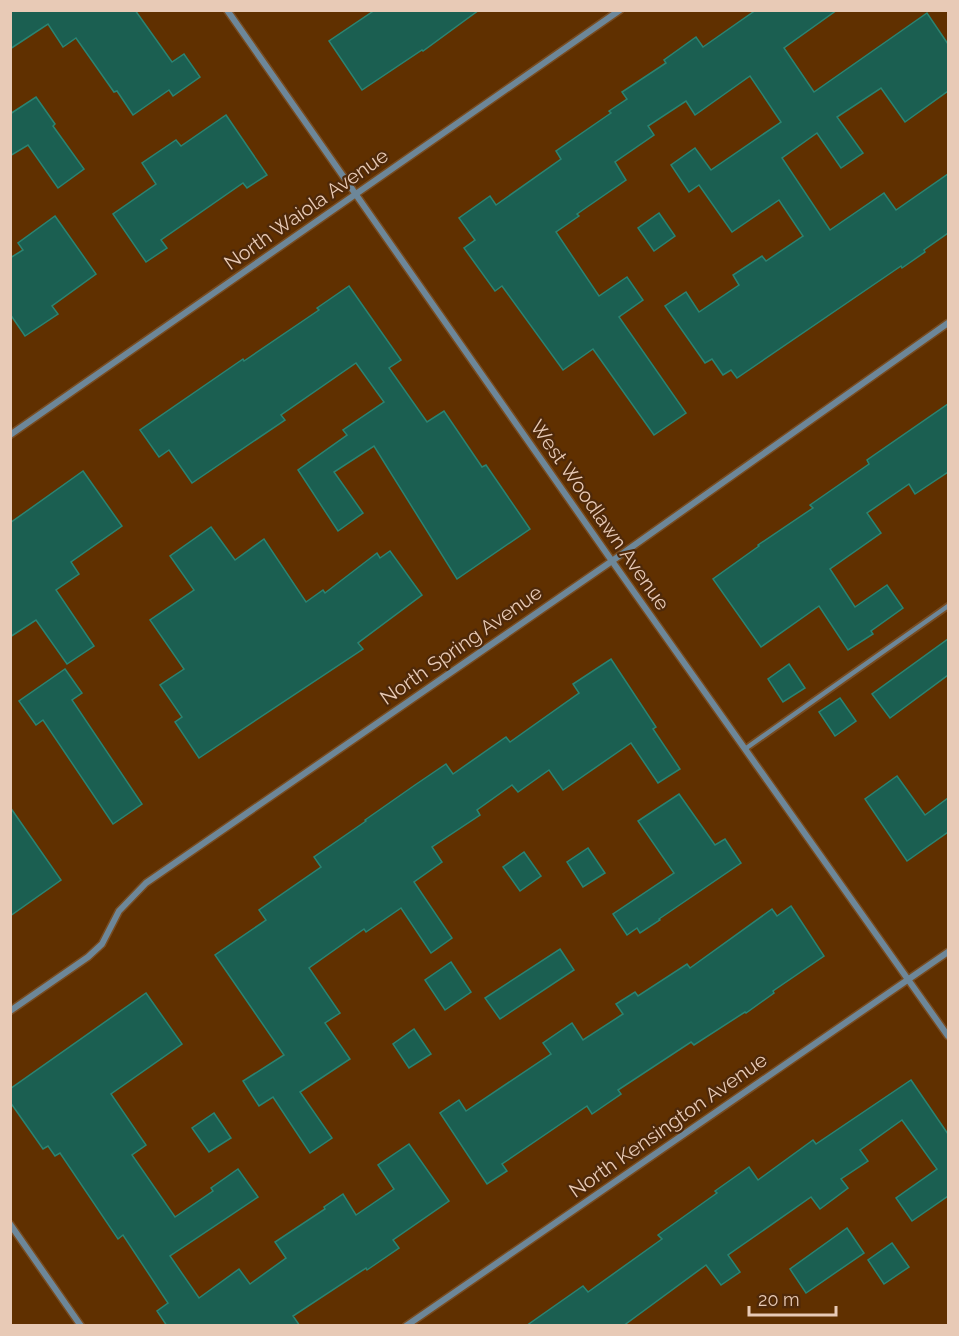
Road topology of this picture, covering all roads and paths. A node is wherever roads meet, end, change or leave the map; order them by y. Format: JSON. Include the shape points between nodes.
{"nodes":[{"id":1,"x":227,"y":10,"type":"edge"},
{"id":2,"x":620,"y":10,"type":"edge"},
{"id":3,"x":356,"y":194,"type":"junction"},
{"id":4,"x":948,"y":323,"type":"edge"},
{"id":5,"x":10,"y":435,"type":"edge"},
{"id":6,"x":612,"y":561,"type":"junction"},
{"id":7,"x":948,"y":606,"type":"edge"},
{"id":8,"x":745,"y":749,"type":"junction"},
{"id":9,"x":948,"y":951,"type":"edge"},
{"id":10,"x":908,"y":979,"type":"junction"},
{"id":11,"x":10,"y":1011,"type":"edge"},
{"id":12,"x":948,"y":1036,"type":"edge"},
{"id":13,"x":10,"y":1224,"type":"edge"},
{"id":14,"x":81,"y":1326,"type":"edge"},
{"id":15,"x":406,"y":1326,"type":"edge"}],
"edges":[{"from":1,"to":3,"type":"street","name":"West Woodlawn Avenue"},
{"from":2,"to":3,"type":"street","name":"North Waiola Avenue"},
{"from":3,"to":5,"type":"street","name":"North Waiola Avenue"},
{"from":3,"to":6,"type":"street","name":"West Woodlawn Avenue"},
{"from":4,"to":6,"type":"street","name":"North Spring Avenue"},
{"from":6,"to":8,"type":"street","name":"West Woodlawn Avenue"},
{"from":6,"to":11,"type":"street","name":"North Spring Avenue","via":[[146,883],[118,911],[95,951]]},
{"from":7,"to":8,"type":"lane"},
{"from":8,"to":10,"type":"street","name":"West Woodlawn Avenue"},
{"from":9,"to":10,"type":"street","name":"North Kensington Avenue"},
{"from":10,"to":12,"type":"street","name":"West Woodlawn Avenue"},
{"from":10,"to":15,"type":"street","name":"North Kensington Avenue"},
{"from":13,"to":14,"type":"street"}]}
